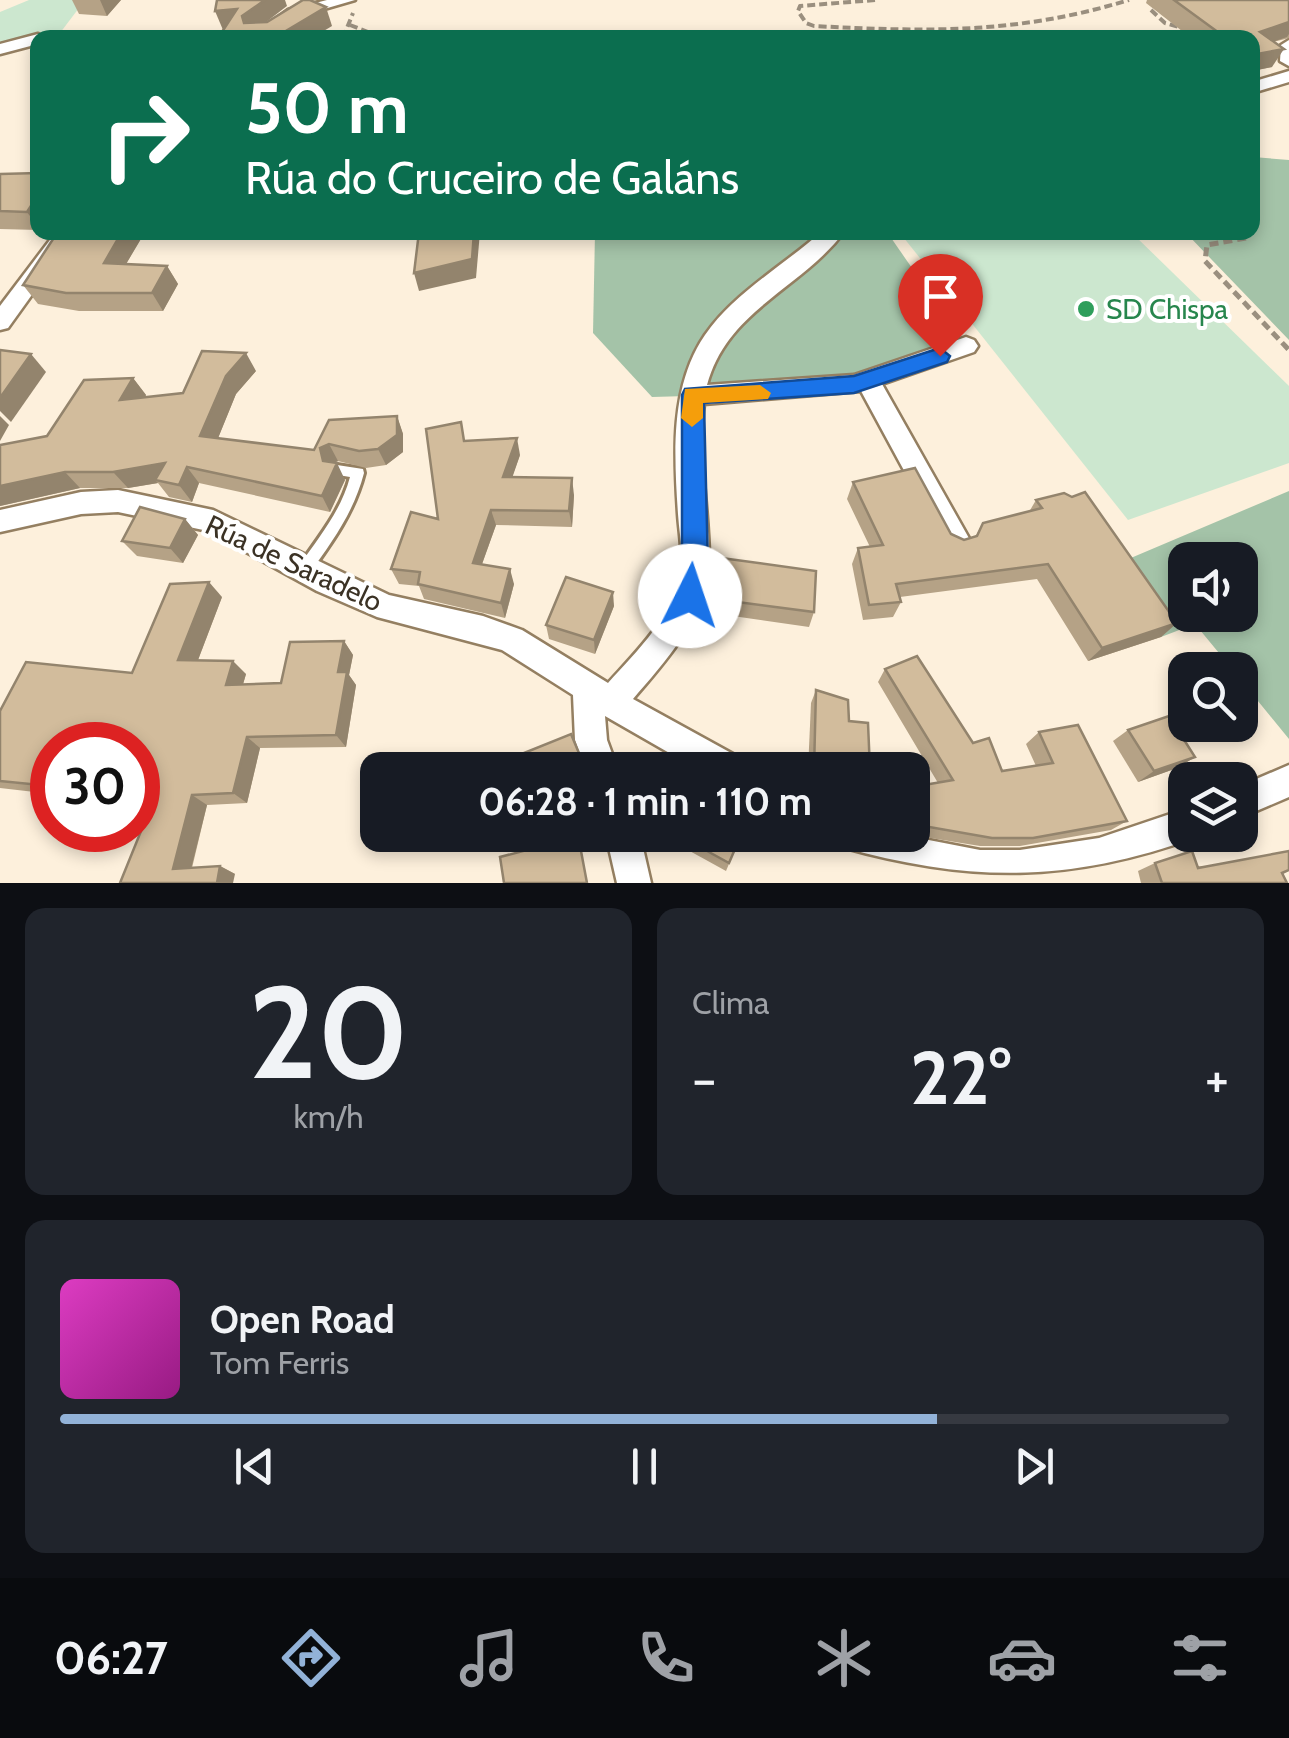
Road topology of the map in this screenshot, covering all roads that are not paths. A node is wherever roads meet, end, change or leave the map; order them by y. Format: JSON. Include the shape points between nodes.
{"nodes":[{"id":1,"x":347,"y":0,"type":"edge"},
{"id":2,"x":270,"y":30,"type":"edge"},
{"id":3,"x":30,"y":40,"type":"edge"},
{"id":4,"x":1289,"y":46,"type":"edge"},
{"id":5,"x":0,"y":48,"type":"edge"},
{"id":6,"x":1289,"y":61,"type":"edge"},
{"id":7,"x":1289,"y":76,"type":"edge"},
{"id":8,"x":1260,"y":85,"type":"edge"},
{"id":9,"x":61,"y":240,"type":"edge"},
{"id":10,"x":825,"y":240,"type":"edge"},
{"id":11,"x":0,"y":322,"type":"edge"},
{"id":12,"x":966,"y":346,"type":"dead end"},
{"id":13,"x":868,"y":381,"type":"junction"},
{"id":14,"x":692,"y":395,"type":"junction"},
{"id":15,"x":337,"y":470,"type":"edge"},
{"id":16,"x":0,"y":522,"type":"edge"},
{"id":17,"x":956,"y":540,"type":"edge"},
{"id":18,"x":304,"y":570,"type":"junction"},
{"id":19,"x":600,"y":693,"type":"junction"},
{"id":20,"x":595,"y":752,"type":"edge"},
{"id":21,"x":697,"y":752,"type":"edge"},
{"id":22,"x":1289,"y":781,"type":"edge"},
{"id":23,"x":1258,"y":794,"type":"edge"},
{"id":24,"x":1168,"y":831,"type":"edge"},
{"id":25,"x":626,"y":852,"type":"edge"},
{"id":26,"x":892,"y":852,"type":"edge"},
{"id":27,"x":634,"y":883,"type":"edge"}],
"edges":[{"from":1,"to":2,"type":"street","via":[[294,13]]},
{"from":3,"to":5,"type":"street"},
{"from":4,"to":6,"type":"street"},
{"from":7,"to":8,"type":"street"},
{"from":9,"to":11,"type":"street"},
{"from":10,"to":14,"type":"street","via":[[712,342]]},
{"from":12,"to":13,"type":"street"},
{"from":13,"to":14,"type":"street"},
{"from":13,"to":17,"type":"street"},
{"from":14,"to":19,"type":"street","via":[[690,596],[652,656]]},
{"from":15,"to":18,"type":"lane","via":[[358,473],[355,484],[342,518]]},
{"from":16,"to":18,"type":"street","name":"Rúa de Saradelo","via":[[118,501],[213,521]]},
{"from":18,"to":19,"type":"street","name":"Rúa de Saradelo","via":[[387,608],[512,640]]},
{"from":19,"to":20,"type":"street","via":[[591,740]]},
{"from":19,"to":21,"type":"street","name":"Rúa de Saradelo"},
{"from":22,"to":23,"type":"street"},
{"from":24,"to":26,"type":"street","via":[[1072,866],[1015,877],[968,876]]},
{"from":25,"to":27,"type":"street"}]}
